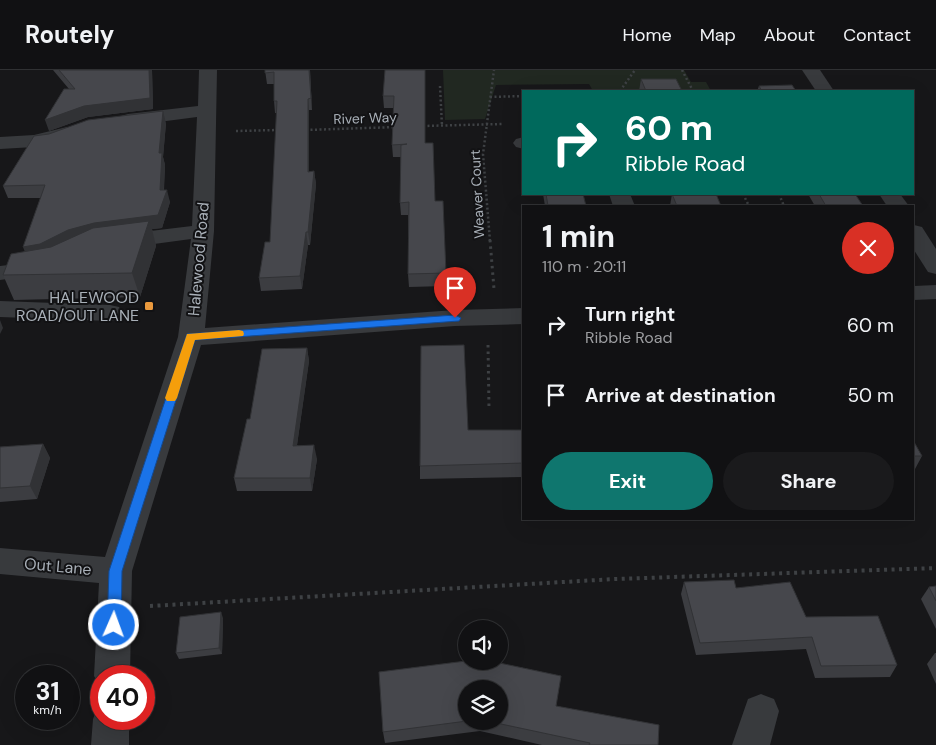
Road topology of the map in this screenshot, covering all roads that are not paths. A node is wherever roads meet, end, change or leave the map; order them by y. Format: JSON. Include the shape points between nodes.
{"nodes":[{"id":1,"x":208,"y":70,"type":"edge"},
{"id":2,"x":811,"y":70,"type":"edge"},
{"id":3,"x":824,"y":90,"type":"edge"},
{"id":4,"x":208,"y":119,"type":"junction"},
{"id":5,"x":110,"y":122,"type":"edge"},
{"id":6,"x":82,"y":127,"type":"edge"},
{"id":7,"x":0,"y":143,"type":"edge"},
{"id":8,"x":203,"y":231,"type":"junction"},
{"id":9,"x":914,"y":232,"type":"edge"},
{"id":10,"x":94,"y":246,"type":"edge"},
{"id":11,"x":62,"y":262,"type":"edge"},
{"id":12,"x":936,"y":267,"type":"edge"},
{"id":13,"x":0,"y":273,"type":"edge"},
{"id":14,"x":936,"y":292,"type":"edge"},
{"id":15,"x":914,"y":294,"type":"edge"},
{"id":16,"x":0,"y":309,"type":"edge"},
{"id":17,"x":110,"y":313,"type":"dead end"},
{"id":18,"x":522,"y":316,"type":"edge"},
{"id":19,"x":190,"y":337,"type":"junction"},
{"id":20,"x":0,"y":561,"type":"edge"},
{"id":21,"x":116,"y":571,"type":"junction"},
{"id":22,"x":112,"y":665,"type":"edge"},
{"id":23,"x":761,"y":711,"type":"dead end"},
{"id":24,"x":111,"y":730,"type":"edge"},
{"id":25,"x":110,"y":745,"type":"edge"},
{"id":26,"x":751,"y":745,"type":"edge"}],
"edges":[{"from":1,"to":4,"type":"street","name":"Halewood Road"},
{"from":2,"to":3,"type":"street"},
{"from":4,"to":5,"type":"street"},
{"from":4,"to":8,"type":"street","name":"Halewood Road"},
{"from":6,"to":7,"type":"street","via":[[53,138]]},
{"from":8,"to":10,"type":"street"},
{"from":8,"to":19,"type":"street","name":"Halewood Road"},
{"from":9,"to":12,"type":"street"},
{"from":11,"to":13,"type":"street","via":[[44,268]]},
{"from":14,"to":15,"type":"street"},
{"from":16,"to":17,"type":"street"},
{"from":18,"to":19,"type":"street"},
{"from":19,"to":21,"type":"street","name":"Halewood Road"},
{"from":20,"to":21,"type":"street","name":"Out Lane"},
{"from":21,"to":22,"type":"street","name":"Halewood Road"},
{"from":23,"to":26,"type":"street"},
{"from":24,"to":25,"type":"street"}]}
